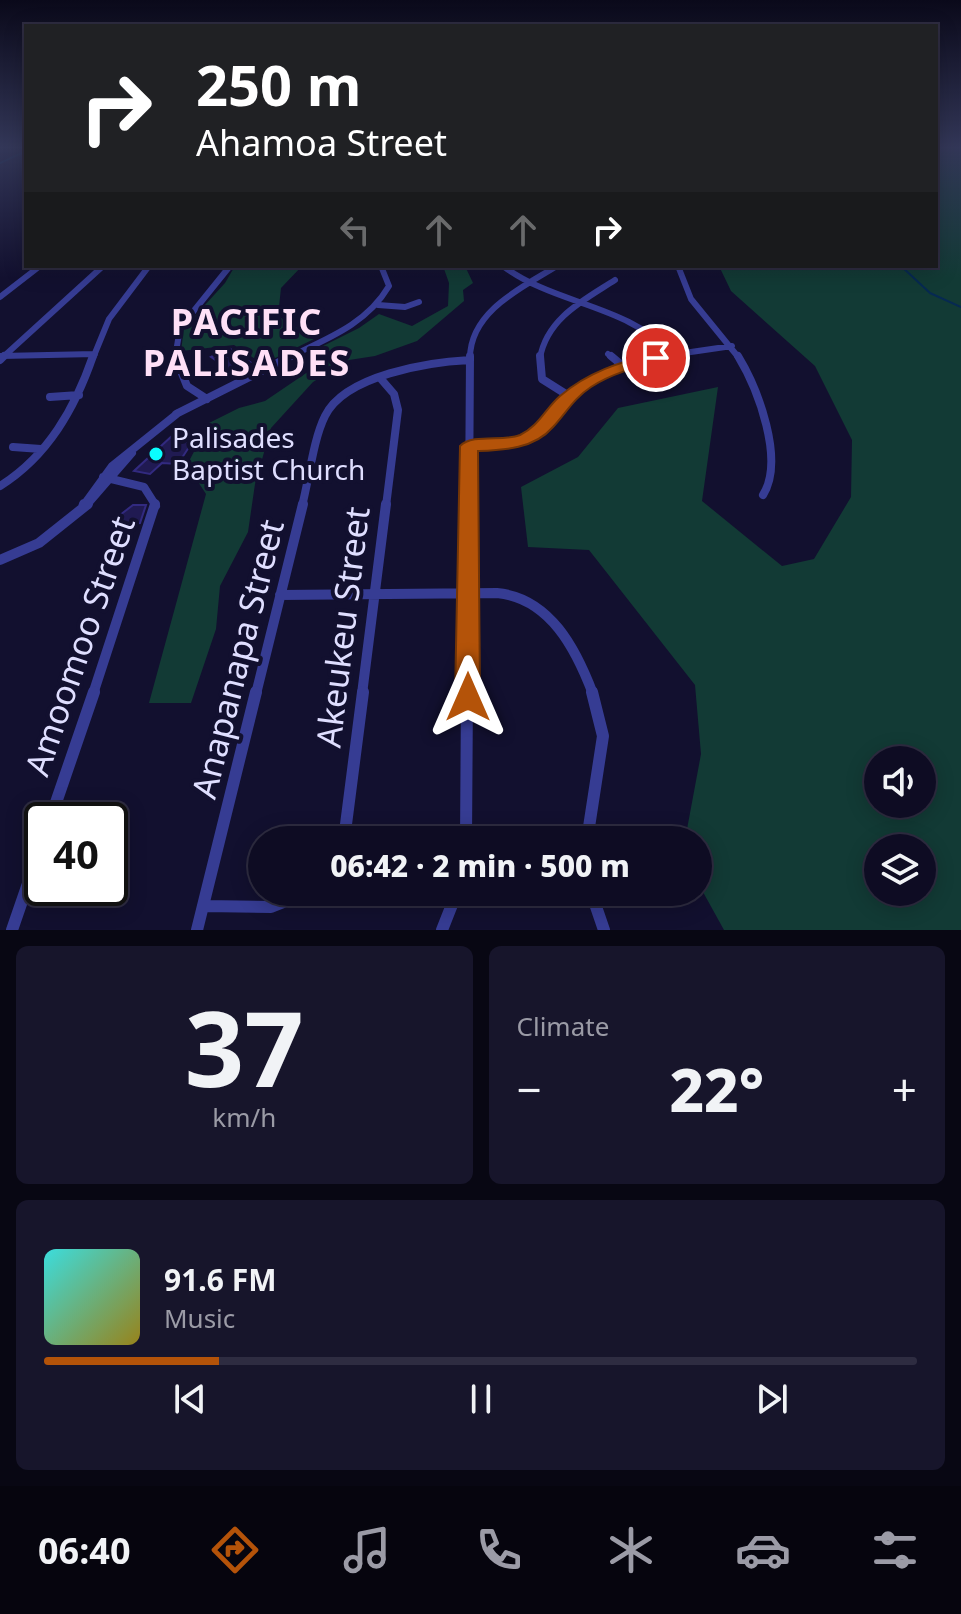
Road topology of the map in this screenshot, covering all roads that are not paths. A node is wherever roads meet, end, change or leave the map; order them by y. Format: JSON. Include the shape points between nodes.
{"nodes":[{"id":1,"x":37,"y":268,"type":"edge"},
{"id":2,"x":101,"y":268,"type":"edge"},
{"id":3,"x":148,"y":268,"type":"edge"},
{"id":4,"x":228,"y":268,"type":"edge"},
{"id":5,"x":379,"y":268,"type":"edge"},
{"id":6,"x":505,"y":268,"type":"edge"},
{"id":7,"x":554,"y":268,"type":"edge"},
{"id":8,"x":679,"y":268,"type":"edge"},
{"id":9,"x":23,"y":270,"type":"dead end"},
{"id":10,"x":615,"y":280,"type":"dead end"},
{"id":11,"x":531,"y":282,"type":"junction"},
{"id":12,"x":0,"y":297,"type":"edge"},
{"id":13,"x":691,"y":299,"type":"junction"},
{"id":14,"x":681,"y":300,"type":"dead end"},
{"id":15,"x":583,"y":301,"type":"junction"},
{"id":16,"x":419,"y":302,"type":"dead end"},
{"id":17,"x":378,"y":305,"type":"junction"},
{"id":18,"x":732,"y":346,"type":"junction"},
{"id":19,"x":95,"y":354,"type":"junction"},
{"id":20,"x":608,"y":354,"type":"dead end"},
{"id":21,"x":674,"y":355,"type":"junction"},
{"id":22,"x":1,"y":357,"type":"edge"},
{"id":23,"x":470,"y":360,"type":"junction"},
{"id":24,"x":623,"y":366,"type":"junction"},
{"id":25,"x":381,"y":379,"type":"junction"},
{"id":26,"x":79,"y":395,"type":"junction"},
{"id":27,"x":569,"y":396,"type":"junction"},
{"id":28,"x":50,"y":397,"type":"dead end"},
{"id":29,"x":204,"y":397,"type":"junction"},
{"id":30,"x":469,"y":446,"type":"junction"},
{"id":31,"x":13,"y":447,"type":"dead end"},
{"id":32,"x":41,"y":449,"type":"junction"},
{"id":33,"x":107,"y":478,"type":"junction"},
{"id":34,"x":0,"y":486,"type":"edge"},
{"id":35,"x":763,"y":495,"type":"dead end"},
{"id":36,"x":0,"y":560,"type":"edge"},
{"id":37,"x":468,"y":593,"type":"junction"},
{"id":38,"x":375,"y":594,"type":"junction"},
{"id":39,"x":280,"y":595,"type":"junction"},
{"id":40,"x":56,"y":802,"type":"edge"},
{"id":41,"x":346,"y":826,"type":"edge"},
{"id":42,"x":466,"y":826,"type":"edge"},
{"id":43,"x":589,"y":826,"type":"edge"},
{"id":44,"x":24,"y":895,"type":"edge"},
{"id":45,"x":204,"y":906,"type":"junction"},
{"id":46,"x":278,"y":906,"type":"edge"},
{"id":47,"x":451,"y":906,"type":"edge"},
{"id":48,"x":596,"y":906,"type":"edge"},
{"id":49,"x":12,"y":930,"type":"edge"},
{"id":50,"x":197,"y":930,"type":"edge"},
{"id":51,"x":442,"y":930,"type":"edge"},
{"id":52,"x":604,"y":930,"type":"edge"}],
"edges":[{"from":1,"to":9,"type":"street"},
{"from":1,"to":12,"type":"street"},
{"from":2,"to":22,"type":"street"},
{"from":3,"to":19,"type":"street","via":[[110,317]]},
{"from":4,"to":29,"type":"street","via":[[175,333],[175,361],[189,387]]},
{"from":5,"to":17,"type":"street","via":[[388,280]]},
{"from":6,"to":11,"type":"street"},
{"from":7,"to":11,"type":"street"},
{"from":8,"to":13,"type":"street"},
{"from":10,"to":15,"type":"street"},
{"from":11,"to":15,"type":"street"},
{"from":11,"to":23,"type":"street","via":[[485,318]]},
{"from":13,"to":14,"type":"street"},
{"from":13,"to":18,"type":"street"},
{"from":15,"to":21,"type":"street","via":[[637,323]]},
{"from":15,"to":27,"type":"street","via":[[550,328],[538,355],[544,382]]},
{"from":16,"to":17,"type":"street"},
{"from":17,"to":29,"type":"street","via":[[350,327]]},
{"from":18,"to":21,"type":"street"},
{"from":18,"to":35,"type":"street","via":[[752,377],[764,411],[770,484]]},
{"from":19,"to":22,"type":"street"},
{"from":19,"to":26,"type":"street"},
{"from":20,"to":24,"type":"street"},
{"from":21,"to":24,"type":"street"},
{"from":23,"to":25,"type":"street","name":"Anapanapa Street","via":[[430,362]]},
{"from":23,"to":30,"type":"street"},
{"from":24,"to":27,"type":"street"},
{"from":25,"to":38,"type":"street","name":"Akeukeu Street","via":[[394,394],[398,410]]},
{"from":25,"to":39,"type":"street","name":"Anapanapa Street","via":[[348,393],[325,416]]},
{"from":26,"to":28,"type":"street"},
{"from":26,"to":32,"type":"street"},
{"from":27,"to":30,"type":"street","via":[[533,435],[507,444]]},
{"from":29,"to":33,"type":"street","via":[[134,448]]},
{"from":30,"to":37,"type":"street"},
{"from":31,"to":32,"type":"street"},
{"from":32,"to":34,"type":"street"},
{"from":33,"to":36,"type":"street","via":[[51,537]]},
{"from":33,"to":40,"type":"street","name":"Amoomoo Street","via":[[142,485],[154,496],[156,508]]},
{"from":37,"to":38,"type":"street"},
{"from":37,"to":42,"type":"street"},
{"from":37,"to":43,"type":"street","via":[[506,594],[537,605],[594,690],[603,738]]},
{"from":38,"to":39,"type":"street"},
{"from":38,"to":41,"type":"street","name":"Akeukeu Street"},
{"from":39,"to":45,"type":"street","name":"Anapanapa Street"},
{"from":44,"to":49,"type":"street"},
{"from":45,"to":46,"type":"street"},
{"from":45,"to":50,"type":"street","name":"Anapanapa Street"},
{"from":47,"to":51,"type":"street"},
{"from":48,"to":52,"type":"street"}]}
